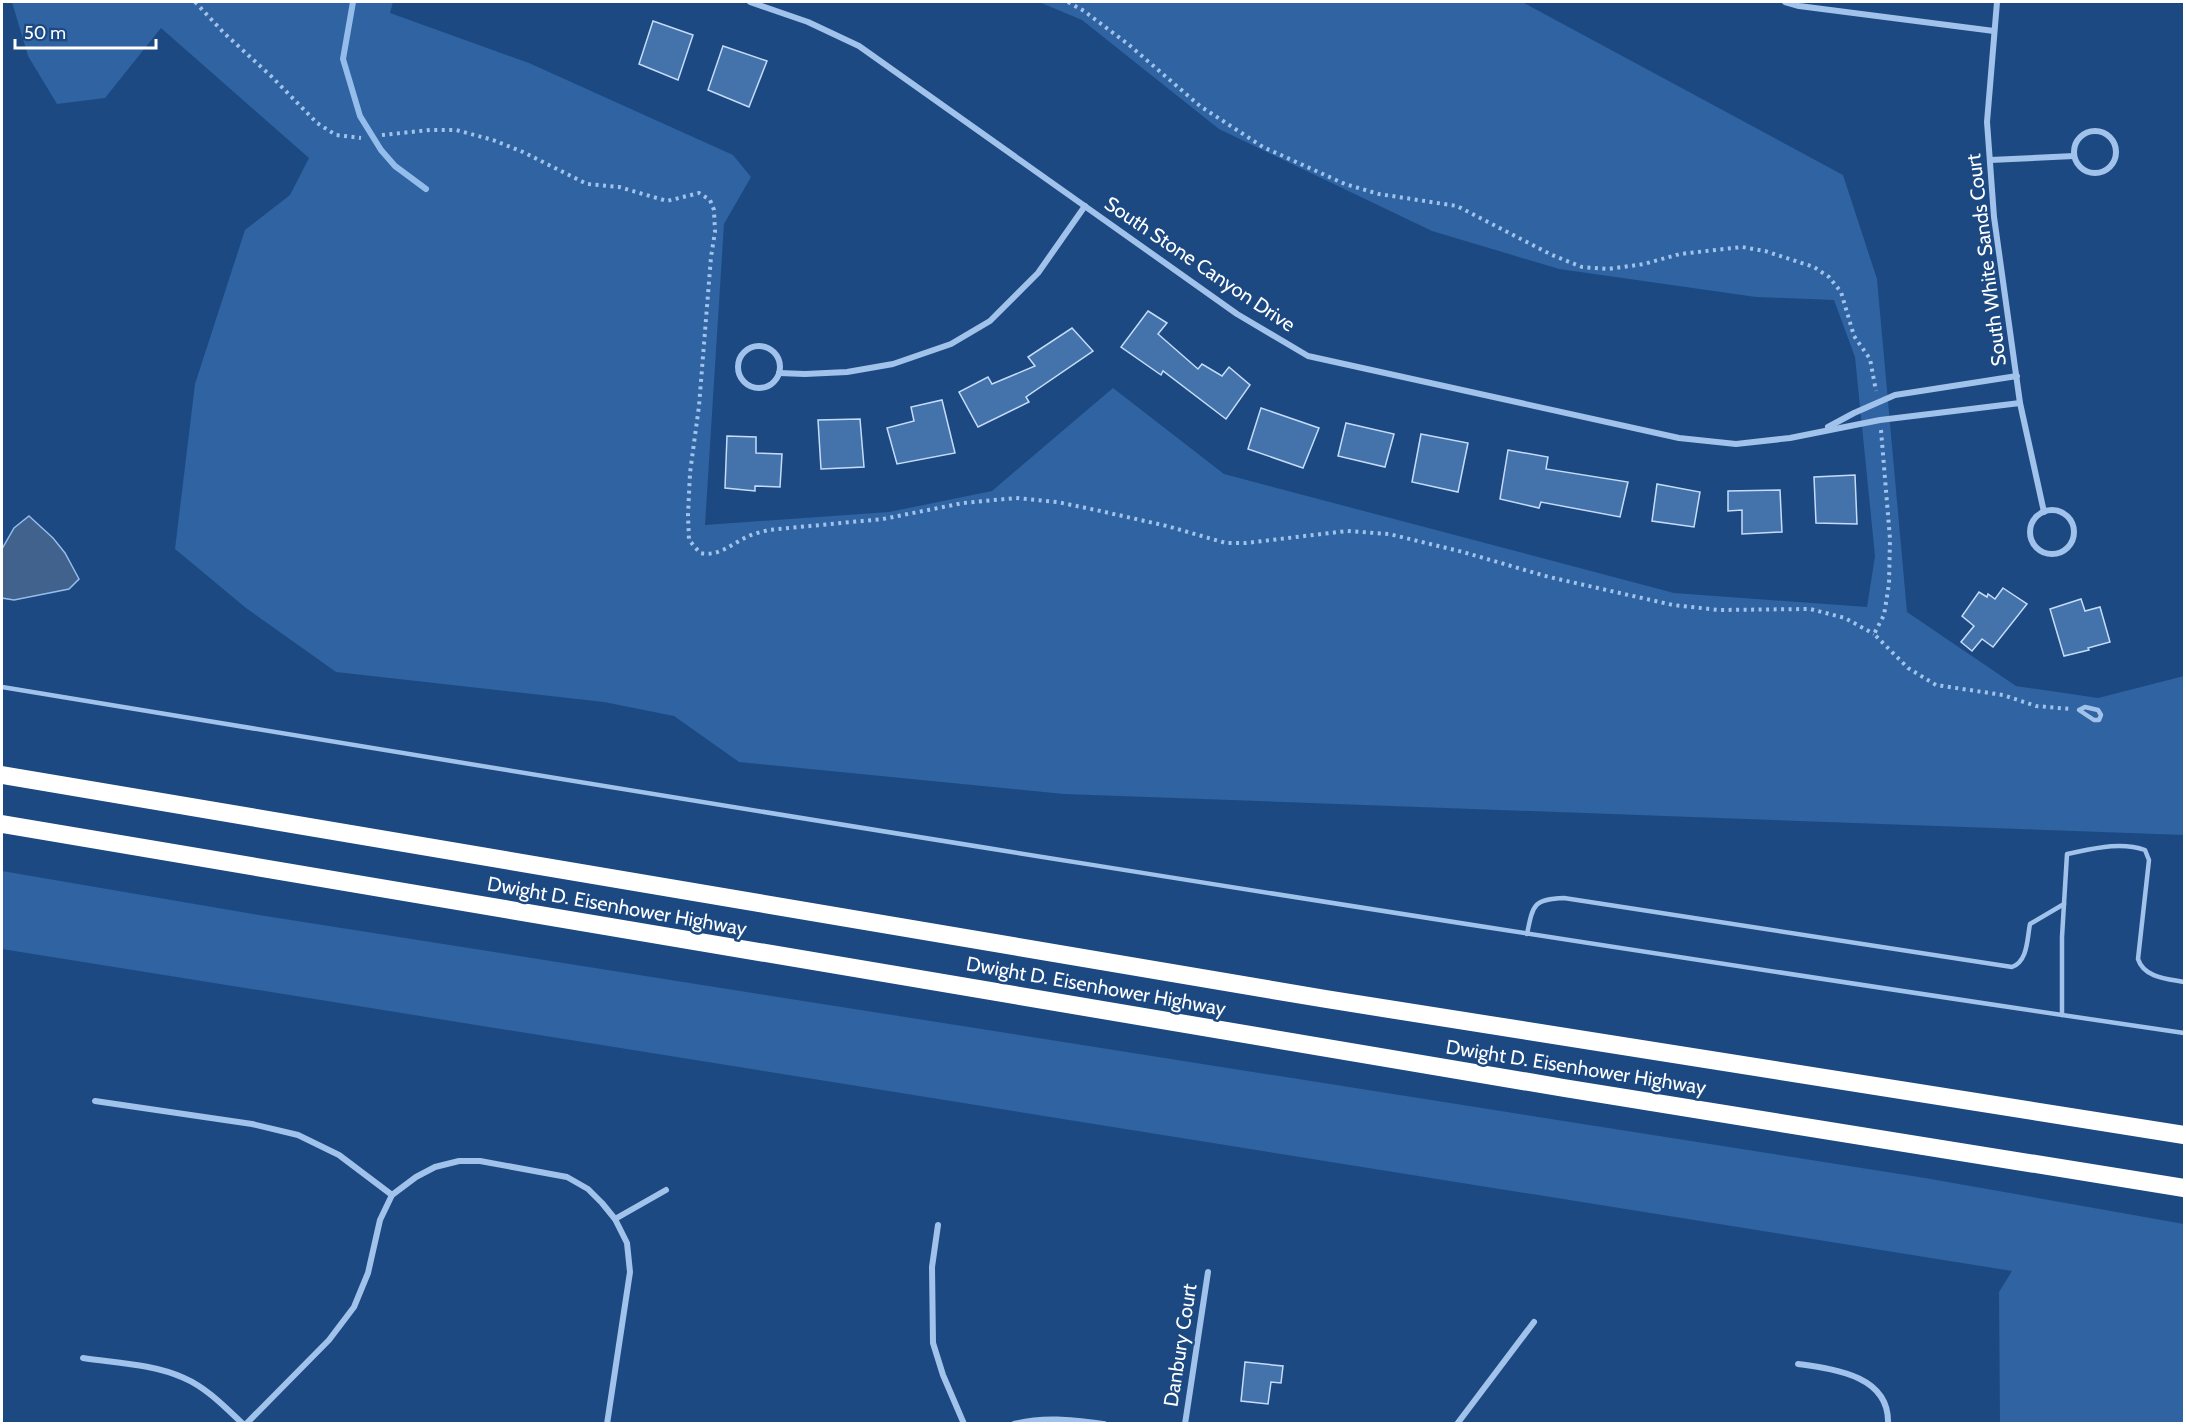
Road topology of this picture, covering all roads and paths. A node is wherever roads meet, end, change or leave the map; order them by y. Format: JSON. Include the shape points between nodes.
{"nodes":[{"id":1,"x":195,"y":2,"type":"edge"},
{"id":2,"x":750,"y":2,"type":"edge"},
{"id":3,"x":1068,"y":2,"type":"edge"},
{"id":4,"x":1785,"y":2,"type":"edge"},
{"id":5,"x":1997,"y":2,"type":"edge"},
{"id":6,"x":1994,"y":31,"type":"junction"},
{"id":7,"x":382,"y":135,"type":"dead end"},
{"id":8,"x":361,"y":138,"type":"dead end"},
{"id":9,"x":2074,"y":156,"type":"junction"},
{"id":10,"x":1990,"y":160,"type":"junction"},
{"id":11,"x":1085,"y":206,"type":"junction"},
{"id":12,"x":779,"y":373,"type":"junction"},
{"id":13,"x":2017,"y":376,"type":"junction"},
{"id":14,"x":1877,"y":394,"type":"dead end"},
{"id":15,"x":2020,"y":403,"type":"junction"},
{"id":16,"x":1881,"y":429,"type":"dead end"},
{"id":17,"x":1822,"y":431,"type":"junction"},
{"id":18,"x":2044,"y":512,"type":"junction"},
{"id":19,"x":1874,"y":634,"type":"junction"},
{"id":20,"x":2,"y":687,"type":"edge"},
{"id":21,"x":2079,"y":710,"type":"dead end"},
{"id":22,"x":2,"y":774,"type":"edge"},
{"id":23,"x":2,"y":824,"type":"edge"},
{"id":24,"x":2064,"y":904,"type":"junction"},
{"id":25,"x":1527,"y":934,"type":"junction"},
{"id":26,"x":2184,"y":982,"type":"edge"},
{"id":27,"x":2062,"y":1015,"type":"junction"},
{"id":28,"x":2184,"y":1033,"type":"edge"},
{"id":29,"x":95,"y":1101,"type":"dead end"},
{"id":30,"x":2184,"y":1135,"type":"edge"},
{"id":31,"x":2184,"y":1188,"type":"edge"},
{"id":32,"x":666,"y":1190,"type":"dead end"},
{"id":33,"x":392,"y":1195,"type":"junction"},
{"id":34,"x":615,"y":1219,"type":"junction"},
{"id":35,"x":938,"y":1225,"type":"dead end"},
{"id":36,"x":1208,"y":1272,"type":"dead end"},
{"id":37,"x":1534,"y":1322,"type":"dead end"},
{"id":38,"x":83,"y":1358,"type":"dead end"},
{"id":39,"x":1798,"y":1364,"type":"dead end"},
{"id":40,"x":245,"y":1424,"type":"edge"},
{"id":41,"x":607,"y":1424,"type":"edge"},
{"id":42,"x":964,"y":1424,"type":"edge"},
{"id":43,"x":1014,"y":1424,"type":"edge"},
{"id":44,"x":1104,"y":1424,"type":"edge"},
{"id":45,"x":1185,"y":1424,"type":"edge"},
{"id":46,"x":1457,"y":1424,"type":"edge"},
{"id":47,"x":1888,"y":1424,"type":"edge"}],
"edges":[{"from":1,"to":8,"type":"path","via":[[316,123],[336,135]]},
{"from":2,"to":11,"type":"street","name":"South Stone Canyon Drive","via":[[808,22],[859,46]]},
{"from":3,"to":14,"type":"path","via":[[1128,44],[1200,106],[1263,147],[1345,184],[1379,194],[1456,206],[1582,267],[1608,269],[1680,254],[1742,247],[1814,267],[1841,292],[1854,336],[1870,360]]},
{"from":4,"to":6,"type":"street"},
{"from":5,"to":6,"type":"street","name":"South White Sands Court"},
{"from":6,"to":10,"type":"street","name":"South White Sands Court","via":[[1987,122]]},
{"from":7,"to":19,"type":"path","via":[[464,131],[523,152],[587,184],[619,187],[667,201],[699,193],[710,200],[716,232],[688,515],[689,540],[700,554],[718,553],[752,534],[768,530],[883,519],[963,503],[1016,498],[1096,510],[1226,543],[1347,531],[1389,534],[1664,604],[1697,609],[1810,609],[1845,618]]},
{"from":9,"to":9,"type":"street","via":[[2081,168],[2102,172],[2113,164],[2116,150],[2105,133],[2091,131],[2076,143]]},
{"from":9,"to":10,"type":"street"},
{"from":10,"to":13,"type":"street","name":"South White Sands Court","via":[[1994,217]]},
{"from":11,"to":12,"type":"street","via":[[1038,273],[990,321],[951,344],[893,364],[848,372]]},
{"from":11,"to":17,"type":"street","name":"South Stone Canyon Drive","via":[[1237,314],[1308,356],[1679,438],[1736,444]]},
{"from":12,"to":12,"type":"street","via":[[770,385],[755,388],[742,380],[737,366],[739,358],[750,348],[766,347],[777,357]]},
{"from":13,"to":15,"type":"street","name":"South White Sands Court"},
{"from":13,"to":17,"type":"street","name":"South Stone Canyon Drive","via":[[1895,395]]},
{"from":15,"to":17,"type":"street","name":"South Stone Canyon Drive"},
{"from":15,"to":18,"type":"street","name":"South White Sands Court"},
{"from":16,"to":19,"type":"path","via":[[1890,539],[1889,584],[1884,615]]},
{"from":18,"to":18,"type":"street","via":[[2032,523],[2034,546],[2048,554],[2063,551],[2073,538],[2071,523],[2060,512]]},
{"from":19,"to":21,"type":"path","via":[[1908,668],[1936,685],[2003,695],[2036,706]]},
{"from":20,"to":25,"type":"lane"},
{"from":22,"to":30,"type":"highway","name":"Dwight D. Eisenhower Highway","via":[[1314,997]]},
{"from":23,"to":31,"type":"highway","name":"Dwight D. Eisenhower Highway","via":[[1564,1088]]},
{"from":24,"to":25,"type":"lane","via":[[2030,924],[2024,958],[2012,967],[1564,898],[1537,902]]},
{"from":24,"to":26,"type":"lane","via":[[2067,854],[2114,846],[2145,850],[2149,860],[2140,967],[2161,978]]},
{"from":24,"to":27,"type":"lane"},
{"from":25,"to":27,"type":"lane"},
{"from":27,"to":28,"type":"lane"},
{"from":29,"to":33,"type":"street","via":[[252,1124],[298,1135],[339,1155]]},
{"from":32,"to":34,"type":"street"},
{"from":33,"to":34,"type":"street","via":[[435,1167],[480,1161],[567,1177],[588,1189]]},
{"from":33,"to":40,"type":"street","via":[[380,1220],[368,1273],[354,1307],[329,1340]]},
{"from":34,"to":41,"type":"street","via":[[627,1243],[630,1272]]},
{"from":35,"to":42,"type":"street","via":[[932,1267],[933,1344]]},
{"from":36,"to":45,"type":"street","name":"Danbury Court"},
{"from":37,"to":46,"type":"street"},
{"from":38,"to":40,"type":"street","via":[[158,1369],[185,1378]]},
{"from":39,"to":47,"type":"street","via":[[1859,1377],[1886,1404]]},
{"from":43,"to":44,"type":"street","via":[[1064,1419]]}]}
